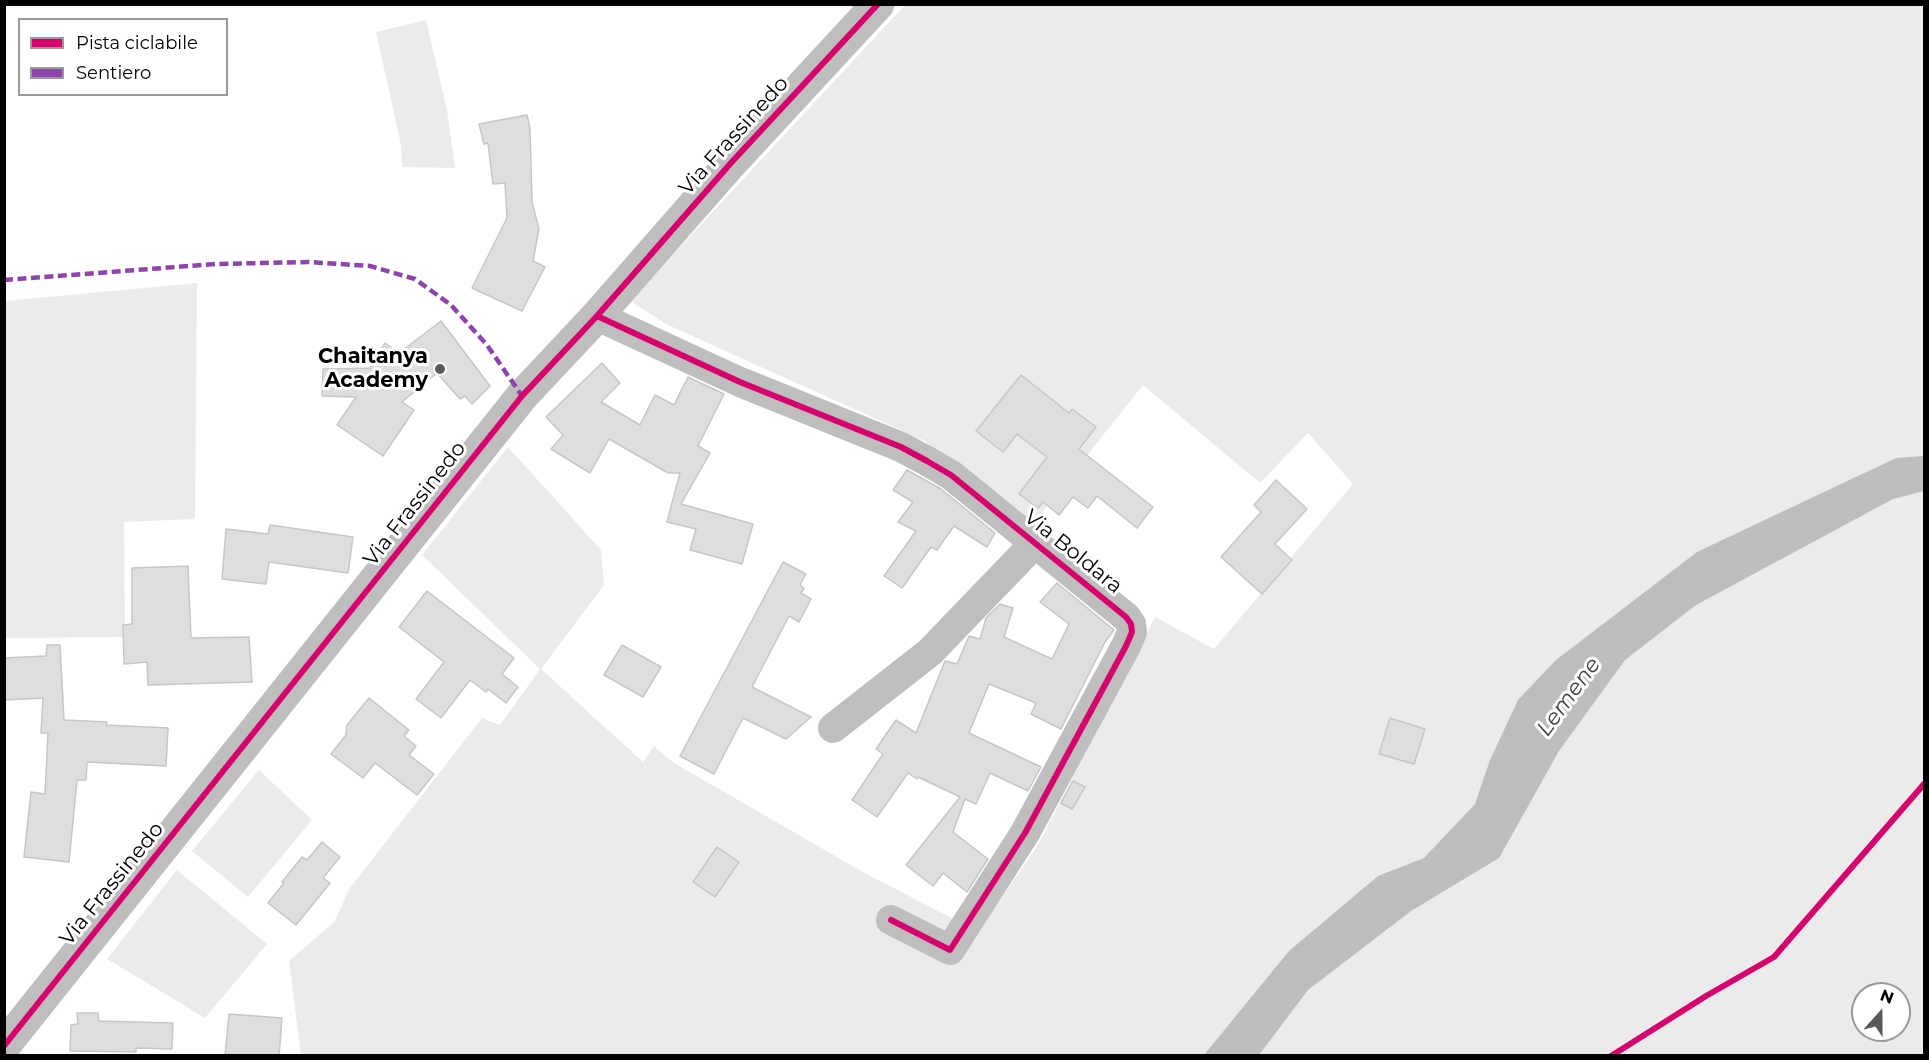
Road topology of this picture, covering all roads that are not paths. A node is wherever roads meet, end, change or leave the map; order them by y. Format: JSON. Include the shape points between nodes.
{"nodes":[{"id":1,"x":878,"y":4,"type":"edge"},
{"id":2,"x":597,"y":316,"type":"junction"},
{"id":3,"x":1035,"y":543,"type":"junction"},
{"id":4,"x":833,"y":728,"type":"dead end"},
{"id":5,"x":891,"y":920,"type":"dead end"},
{"id":6,"x":4,"y":1046,"type":"edge"}],
"edges":[{"from":1,"to":2,"type":"street","name":"Via Frassinedo"},
{"from":2,"to":3,"type":"street","name":"Via Boldara","via":[[740,382],[909,452],[951,475]]},
{"from":2,"to":6,"type":"street","name":"Via Frassinedo","via":[[522,396]]},
{"from":3,"to":4,"type":"street","name":"Via Boldara","via":[[930,652]]},
{"from":3,"to":5,"type":"street","name":"Via Boldara","via":[[1126,618],[1132,632],[1025,833],[950,950]]}]}
